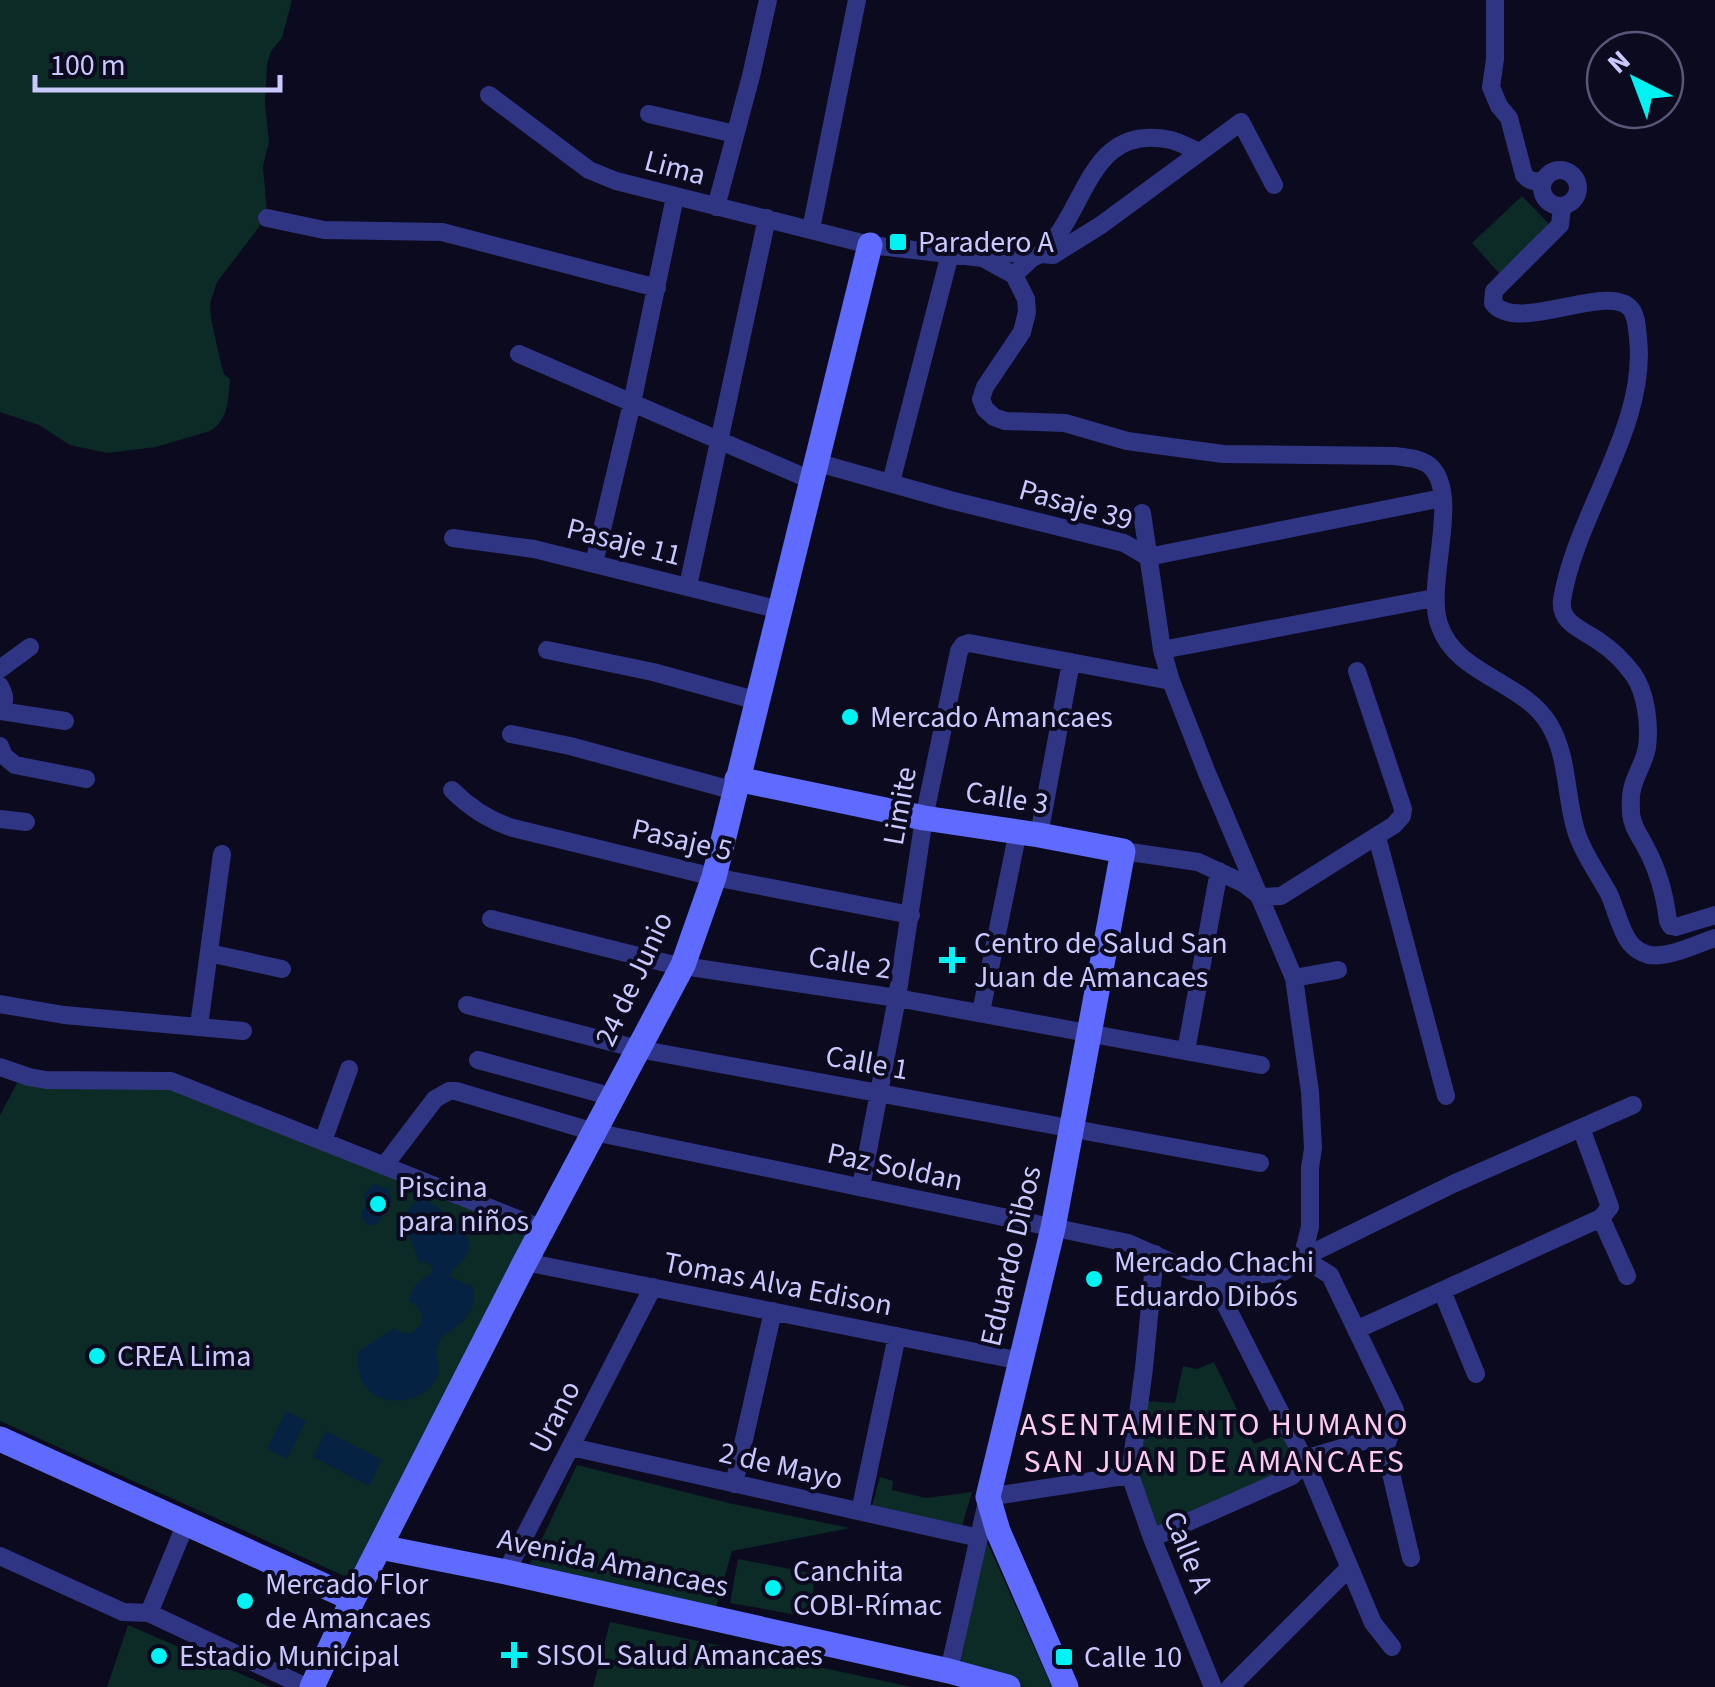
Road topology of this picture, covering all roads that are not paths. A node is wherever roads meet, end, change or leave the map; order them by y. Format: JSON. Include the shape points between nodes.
{"nodes":[{"id":1,"x":768,"y":0,"type":"edge"},
{"id":2,"x":857,"y":0,"type":"edge"},
{"id":3,"x":1496,"y":0,"type":"edge"},
{"id":4,"x":489,"y":95,"type":"dead end"},
{"id":5,"x":649,"y":114,"type":"dead end"},
{"id":6,"x":735,"y":134,"type":"junction"},
{"id":7,"x":1199,"y":152,"type":"junction"},
{"id":8,"x":1544,"y":180,"type":"junction"},
{"id":9,"x":1274,"y":185,"type":"dead end"},
{"id":10,"x":676,"y":198,"type":"junction"},
{"id":11,"x":716,"y":207,"type":"junction"},
{"id":12,"x":1562,"y":207,"type":"junction"},
{"id":13,"x":267,"y":218,"type":"dead end"},
{"id":14,"x":767,"y":218,"type":"junction"},
{"id":15,"x":811,"y":229,"type":"junction"},
{"id":16,"x":870,"y":245,"type":"junction"},
{"id":17,"x":950,"y":254,"type":"junction"},
{"id":18,"x":1036,"y":256,"type":"junction"},
{"id":19,"x":982,"y":258,"type":"junction"},
{"id":20,"x":1014,"y":276,"type":"junction"},
{"id":21,"x":658,"y":288,"type":"junction"},
{"id":22,"x":519,"y":354,"type":"dead end"},
{"id":23,"x":632,"y":403,"type":"junction"},
{"id":24,"x":720,"y":442,"type":"junction"},
{"id":25,"x":813,"y":471,"type":"junction"},
{"id":26,"x":891,"y":482,"type":"junction"},
{"id":27,"x":1442,"y":498,"type":"junction"},
{"id":28,"x":1142,"y":512,"type":"dead end"},
{"id":29,"x":453,"y":538,"type":"dead end"},
{"id":30,"x":1148,"y":556,"type":"junction"},
{"id":31,"x":594,"y":563,"type":"junction"},
{"id":32,"x":688,"y":586,"type":"junction"},
{"id":33,"x":1434,"y":598,"type":"junction"},
{"id":34,"x":780,"y":610,"type":"junction"},
{"id":35,"x":30,"y":647,"type":"dead end"},
{"id":36,"x":547,"y":650,"type":"dead end"},
{"id":37,"x":1162,"y":650,"type":"junction"},
{"id":38,"x":1071,"y":662,"type":"junction"},
{"id":39,"x":0,"y":669,"type":"edge"},
{"id":40,"x":1357,"y":671,"type":"dead end"},
{"id":41,"x":1170,"y":681,"type":"junction"},
{"id":42,"x":0,"y":686,"type":"edge"},
{"id":43,"x":758,"y":701,"type":"junction"},
{"id":44,"x":0,"y":710,"type":"edge"},
{"id":45,"x":64,"y":721,"type":"dead end"},
{"id":46,"x":511,"y":734,"type":"dead end"},
{"id":47,"x":0,"y":746,"type":"edge"},
{"id":48,"x":86,"y":779,"type":"dead end"},
{"id":49,"x":736,"y":785,"type":"junction"},
{"id":50,"x":452,"y":790,"type":"dead end"},
{"id":51,"x":0,"y":818,"type":"edge"},
{"id":52,"x":924,"y":818,"type":"junction"},
{"id":53,"x":26,"y":822,"type":"dead end"},
{"id":54,"x":1028,"y":833,"type":"junction"},
{"id":55,"x":1377,"y":837,"type":"junction"},
{"id":56,"x":1123,"y":852,"type":"junction"},
{"id":57,"x":222,"y":854,"type":"dead end"},
{"id":58,"x":1219,"y":872,"type":"junction"},
{"id":59,"x":714,"y":877,"type":"junction"},
{"id":60,"x":1261,"y":896,"type":"junction"},
{"id":61,"x":911,"y":914,"type":"junction"},
{"id":62,"x":1715,"y":914,"type":"edge"},
{"id":63,"x":491,"y":919,"type":"dead end"},
{"id":64,"x":1715,"y":938,"type":"edge"},
{"id":65,"x":209,"y":952,"type":"junction"},
{"id":66,"x":684,"y":966,"type":"junction"},
{"id":67,"x":282,"y":969,"type":"dead end"},
{"id":68,"x":1338,"y":970,"type":"dead end"},
{"id":69,"x":1294,"y":978,"type":"junction"},
{"id":70,"x":897,"y":998,"type":"junction"},
{"id":71,"x":0,"y":1004,"type":"edge"},
{"id":72,"x":467,"y":1005,"type":"dead end"},
{"id":73,"x":981,"y":1012,"type":"junction"},
{"id":74,"x":199,"y":1026,"type":"junction"},
{"id":75,"x":243,"y":1031,"type":"dead end"},
{"id":76,"x":1089,"y":1034,"type":"junction"},
{"id":77,"x":638,"y":1049,"type":"junction"},
{"id":78,"x":1186,"y":1051,"type":"junction"},
{"id":79,"x":478,"y":1060,"type":"dead end"},
{"id":80,"x":1261,"y":1064,"type":"dead end"},
{"id":81,"x":0,"y":1067,"type":"edge"},
{"id":82,"x":349,"y":1069,"type":"dead end"},
{"id":83,"x":880,"y":1093,"type":"junction"},
{"id":84,"x":613,"y":1096,"type":"junction"},
{"id":85,"x":1446,"y":1096,"type":"dead end"},
{"id":86,"x":1633,"y":1105,"type":"dead end"},
{"id":87,"x":1581,"y":1128,"type":"junction"},
{"id":88,"x":1072,"y":1129,"type":"junction"},
{"id":89,"x":594,"y":1132,"type":"junction"},
{"id":90,"x":323,"y":1142,"type":"junction"},
{"id":91,"x":1260,"y":1163,"type":"dead end"},
{"id":92,"x":384,"y":1166,"type":"junction"},
{"id":93,"x":860,"y":1188,"type":"junction"},
{"id":94,"x":1600,"y":1218,"type":"junction"},
{"id":95,"x":1054,"y":1228,"type":"junction"},
{"id":96,"x":542,"y":1229,"type":"junction"},
{"id":97,"x":1155,"y":1254,"type":"junction"},
{"id":98,"x":1302,"y":1258,"type":"junction"},
{"id":99,"x":525,"y":1262,"type":"junction"},
{"id":100,"x":1211,"y":1276,"type":"junction"},
{"id":101,"x":1627,"y":1276,"type":"dead end"},
{"id":102,"x":653,"y":1288,"type":"junction"},
{"id":103,"x":1442,"y":1291,"type":"junction"},
{"id":104,"x":773,"y":1311,"type":"junction"},
{"id":105,"x":1356,"y":1330,"type":"junction"},
{"id":106,"x":897,"y":1336,"type":"junction"},
{"id":107,"x":1021,"y":1361,"type":"junction"},
{"id":108,"x":1476,"y":1374,"type":"dead end"},
{"id":109,"x":1393,"y":1427,"type":"junction"},
{"id":110,"x":0,"y":1439,"type":"edge"},
{"id":111,"x":570,"y":1447,"type":"junction"},
{"id":112,"x":1304,"y":1459,"type":"junction"},
{"id":113,"x":1130,"y":1474,"type":"junction"},
{"id":114,"x":734,"y":1484,"type":"junction"},
{"id":115,"x":988,"y":1496,"type":"junction"},
{"id":116,"x":860,"y":1512,"type":"junction"},
{"id":117,"x":186,"y":1523,"type":"junction"},
{"id":118,"x":979,"y":1538,"type":"junction"},
{"id":119,"x":1152,"y":1538,"type":"junction"},
{"id":120,"x":380,"y":1548,"type":"junction"},
{"id":121,"x":0,"y":1556,"type":"edge"},
{"id":122,"x":1411,"y":1558,"type":"dead end"},
{"id":123,"x":1350,"y":1568,"type":"junction"},
{"id":124,"x":506,"y":1572,"type":"junction"},
{"id":125,"x":352,"y":1599,"type":"junction"},
{"id":126,"x":149,"y":1613,"type":"junction"},
{"id":127,"x":1392,"y":1647,"type":"dead end"},
{"id":128,"x":949,"y":1672,"type":"junction"},
{"id":129,"x":309,"y":1687,"type":"edge"},
{"id":130,"x":1008,"y":1687,"type":"edge"},
{"id":131,"x":1066,"y":1687,"type":"edge"},
{"id":132,"x":1214,"y":1687,"type":"edge"},
{"id":133,"x":1230,"y":1687,"type":"edge"}],
"edges":[{"from":1,"to":6,"type":"street"},
{"from":2,"to":15,"type":"street"},
{"from":3,"to":8,"type":"street","via":[[1494,96],[1509,118],[1524,175]]},
{"from":4,"to":10,"type":"street","name":"Lima","via":[[589,170]]},
{"from":5,"to":6,"type":"street"},
{"from":6,"to":11,"type":"street"},
{"from":7,"to":9,"type":"street","via":[[1240,122]]},
{"from":7,"to":18,"type":"street","via":[[1053,255]]},
{"from":7,"to":18,"type":"street","via":[[1146,137],[1106,154],[1060,231]]},
{"from":8,"to":12,"type":"street","via":[[1544,198]]},
{"from":8,"to":12,"type":"street","via":[[1558,170],[1574,176],[1578,194]]},
{"from":10,"to":11,"type":"street","name":"Lima"},
{"from":10,"to":21,"type":"street"},
{"from":11,"to":14,"type":"street","name":"Lima"},
{"from":12,"to":62,"type":"street","via":[[1560,225],[1499,286],[1493,303],[1503,312],[1530,313],[1616,301],[1636,319],[1640,363],[1632,407],[1579,542],[1562,607],[1568,622],[1636,677],[1648,730],[1631,819],[1668,920],[1676,928]]},
{"from":13,"to":21,"type":"street","via":[[324,230],[442,232]]},
{"from":14,"to":15,"type":"street","name":"Lima"},
{"from":14,"to":24,"type":"street"},
{"from":15,"to":16,"type":"street","name":"Lima"},
{"from":16,"to":17,"type":"street","name":"Lima"},
{"from":16,"to":25,"type":"street","name":"24 de Junio"},
{"from":17,"to":19,"type":"street","name":"Lima"},
{"from":17,"to":26,"type":"street"},
{"from":18,"to":19,"type":"street","via":[[1004,251]]},
{"from":18,"to":20,"type":"street"},
{"from":19,"to":20,"type":"street"},
{"from":20,"to":27,"type":"street","via":[[1027,312],[981,399],[994,417],[1065,423],[1127,441],[1223,454],[1415,459],[1431,468]]},
{"from":21,"to":23,"type":"street"},
{"from":22,"to":23,"type":"street","name":"Pasaje 39"},
{"from":23,"to":24,"type":"street","name":"Pasaje 39"},
{"from":23,"to":31,"type":"street"},
{"from":24,"to":25,"type":"street","name":"Pasaje 39"},
{"from":24,"to":32,"type":"street"},
{"from":25,"to":26,"type":"street","name":"Pasaje 39"},
{"from":25,"to":34,"type":"street","name":"24 de Junio"},
{"from":26,"to":30,"type":"street","name":"Pasaje 39","via":[[1124,543]]},
{"from":27,"to":30,"type":"street","name":"Pasaje 39"},
{"from":27,"to":33,"type":"street"},
{"from":28,"to":30,"type":"street"},
{"from":29,"to":31,"type":"street","name":"Pasaje 11"},
{"from":30,"to":37,"type":"street"},
{"from":31,"to":32,"type":"street","name":"Pasaje 11"},
{"from":32,"to":34,"type":"street","name":"Pasaje 11"},
{"from":33,"to":37,"type":"street"},
{"from":33,"to":64,"type":"street","via":[[1439,626],[1458,653],[1521,694],[1550,726],[1576,832],[1628,941],[1648,954],[1664,954]]},
{"from":34,"to":43,"type":"street","name":"24 de Junio"},
{"from":35,"to":39,"type":"street"},
{"from":36,"to":43,"type":"street"},
{"from":37,"to":41,"type":"street"},
{"from":38,"to":41,"type":"street","name":"Limite"},
{"from":38,"to":52,"type":"street","name":"Limite","via":[[963,645]]},
{"from":38,"to":54,"type":"street"},
{"from":40,"to":55,"type":"street","via":[[1403,809]]},
{"from":41,"to":60,"type":"street"},
{"from":42,"to":44,"type":"street"},
{"from":43,"to":49,"type":"street","name":"24 de Junio"},
{"from":44,"to":45,"type":"street"},
{"from":46,"to":49,"type":"street","name":"Calle 3"},
{"from":47,"to":48,"type":"street","via":[[15,765]]},
{"from":49,"to":52,"type":"street","name":"Calle 3"},
{"from":49,"to":59,"type":"street","name":"24 de Junio"},
{"from":50,"to":59,"type":"street","name":"Pasaje 5","via":[[493,822]]},
{"from":51,"to":53,"type":"street"},
{"from":52,"to":54,"type":"street","name":"Calle 3"},
{"from":52,"to":61,"type":"street","name":"Limite"},
{"from":54,"to":56,"type":"street","name":"Calle 3"},
{"from":54,"to":73,"type":"street"},
{"from":55,"to":60,"type":"street","via":[[1282,896]]},
{"from":55,"to":85,"type":"street"},
{"from":56,"to":58,"type":"street","name":"Calle 3","via":[[1198,862]]},
{"from":56,"to":76,"type":"street","name":"Eduardo Dibos"},
{"from":57,"to":65,"type":"street"},
{"from":58,"to":60,"type":"street","name":"Calle 3"},
{"from":58,"to":78,"type":"street"},
{"from":59,"to":61,"type":"street","name":"Pasaje 5"},
{"from":59,"to":66,"type":"street","name":"24 de Junio"},
{"from":60,"to":69,"type":"street"},
{"from":61,"to":70,"type":"street","name":"Limite"},
{"from":63,"to":66,"type":"street","name":"Calle 2"},
{"from":65,"to":67,"type":"street"},
{"from":65,"to":74,"type":"street"},
{"from":66,"to":70,"type":"street","name":"Calle 2"},
{"from":66,"to":77,"type":"street","name":"24 de Junio"},
{"from":68,"to":69,"type":"street"},
{"from":69,"to":98,"type":"street","via":[[1312,1148],[1310,1227]]},
{"from":70,"to":73,"type":"street","name":"Calle 2"},
{"from":70,"to":83,"type":"street","name":"Limite"},
{"from":71,"to":74,"type":"street"},
{"from":72,"to":77,"type":"street","name":"Calle 1"},
{"from":73,"to":76,"type":"street","name":"Calle 2"},
{"from":74,"to":75,"type":"street"},
{"from":76,"to":78,"type":"street","name":"Calle 2"},
{"from":76,"to":88,"type":"street","name":"Eduardo Dibos"},
{"from":77,"to":83,"type":"street","name":"Calle 1"},
{"from":77,"to":84,"type":"street","name":"24 de Junio"},
{"from":78,"to":80,"type":"street","name":"Calle 2"},
{"from":79,"to":84,"type":"street"},
{"from":81,"to":90,"type":"street","via":[[46,1080],[171,1081]]},
{"from":82,"to":90,"type":"street"},
{"from":83,"to":88,"type":"street","name":"Calle 1"},
{"from":83,"to":93,"type":"street","name":"Limite"},
{"from":84,"to":89,"type":"street","name":"24 de Junio"},
{"from":86,"to":87,"type":"street","name":"Paz Soldan"},
{"from":87,"to":94,"type":"street","via":[[1610,1207]]},
{"from":87,"to":98,"type":"street","name":"Paz Soldan"},
{"from":88,"to":91,"type":"street","name":"Calle 1"},
{"from":88,"to":95,"type":"street","name":"Eduardo Dibos"},
{"from":89,"to":92,"type":"street","name":"Paz Soldan","via":[[448,1090]]},
{"from":89,"to":93,"type":"street","name":"Paz Soldan"},
{"from":89,"to":96,"type":"street","name":"24 de Junio"},
{"from":90,"to":92,"type":"street"},
{"from":92,"to":96,"type":"street"},
{"from":93,"to":95,"type":"street","name":"Paz Soldan"},
{"from":94,"to":101,"type":"street"},
{"from":94,"to":103,"type":"street"},
{"from":95,"to":97,"type":"street","name":"Paz Soldan"},
{"from":95,"to":107,"type":"street","name":"Eduardo Dibos"},
{"from":96,"to":99,"type":"street","name":"24 de Junio"},
{"from":97,"to":100,"type":"street","name":"Paz Soldan"},
{"from":97,"to":113,"type":"street","name":"Calle A"},
{"from":98,"to":100,"type":"street","name":"Paz Soldan","via":[[1282,1272]]},
{"from":98,"to":105,"type":"street","via":[[1330,1275]]},
{"from":99,"to":102,"type":"street","name":"Tomas Alva Edison"},
{"from":99,"to":120,"type":"street","name":"24 de Junio"},
{"from":100,"to":112,"type":"street"},
{"from":102,"to":104,"type":"street","name":"Tomas Alva Edison"},
{"from":102,"to":111,"type":"street","name":"Urano"},
{"from":103,"to":105,"type":"street"},
{"from":103,"to":108,"type":"street"},
{"from":104,"to":106,"type":"street","name":"Tomas Alva Edison"},
{"from":104,"to":114,"type":"street"},
{"from":105,"to":109,"type":"street","via":[[1395,1410]]},
{"from":106,"to":107,"type":"street","name":"Tomas Alva Edison"},
{"from":106,"to":116,"type":"street"},
{"from":107,"to":115,"type":"street","name":"Eduardo Dibos"},
{"from":109,"to":112,"type":"street"},
{"from":109,"to":122,"type":"street","via":[[1385,1448]]},
{"from":110,"to":117,"type":"street"},
{"from":111,"to":114,"type":"street","name":"2 de Mayo"},
{"from":111,"to":124,"type":"street","name":"Urano"},
{"from":112,"to":119,"type":"street","via":[[1292,1476]]},
{"from":112,"to":123,"type":"street"},
{"from":113,"to":115,"type":"street"},
{"from":113,"to":119,"type":"street","name":"Calle A"},
{"from":114,"to":116,"type":"street","name":"2 de Mayo"},
{"from":115,"to":118,"type":"street","name":"Eduardo Dibos"},
{"from":115,"to":131,"type":"street"},
{"from":116,"to":118,"type":"street","name":"2 de Mayo"},
{"from":117,"to":125,"type":"street"},
{"from":117,"to":126,"type":"street"},
{"from":118,"to":128,"type":"street","name":"Eduardo Dibos"},
{"from":119,"to":132,"type":"street","name":"Calle A"},
{"from":120,"to":124,"type":"street","name":"Avenida Amancaes"},
{"from":120,"to":125,"type":"street","name":"24 de Junio"},
{"from":121,"to":126,"type":"street","via":[[123,1612]]},
{"from":123,"to":127,"type":"street","via":[[1373,1623]]},
{"from":123,"to":133,"type":"street"},
{"from":124,"to":128,"type":"street","name":"Avenida Amancaes"},
{"from":125,"to":129,"type":"street","name":"24 de Junio"},
{"from":126,"to":129,"type":"street"},
{"from":128,"to":130,"type":"street","name":"Avenida Amancaes"}]}
